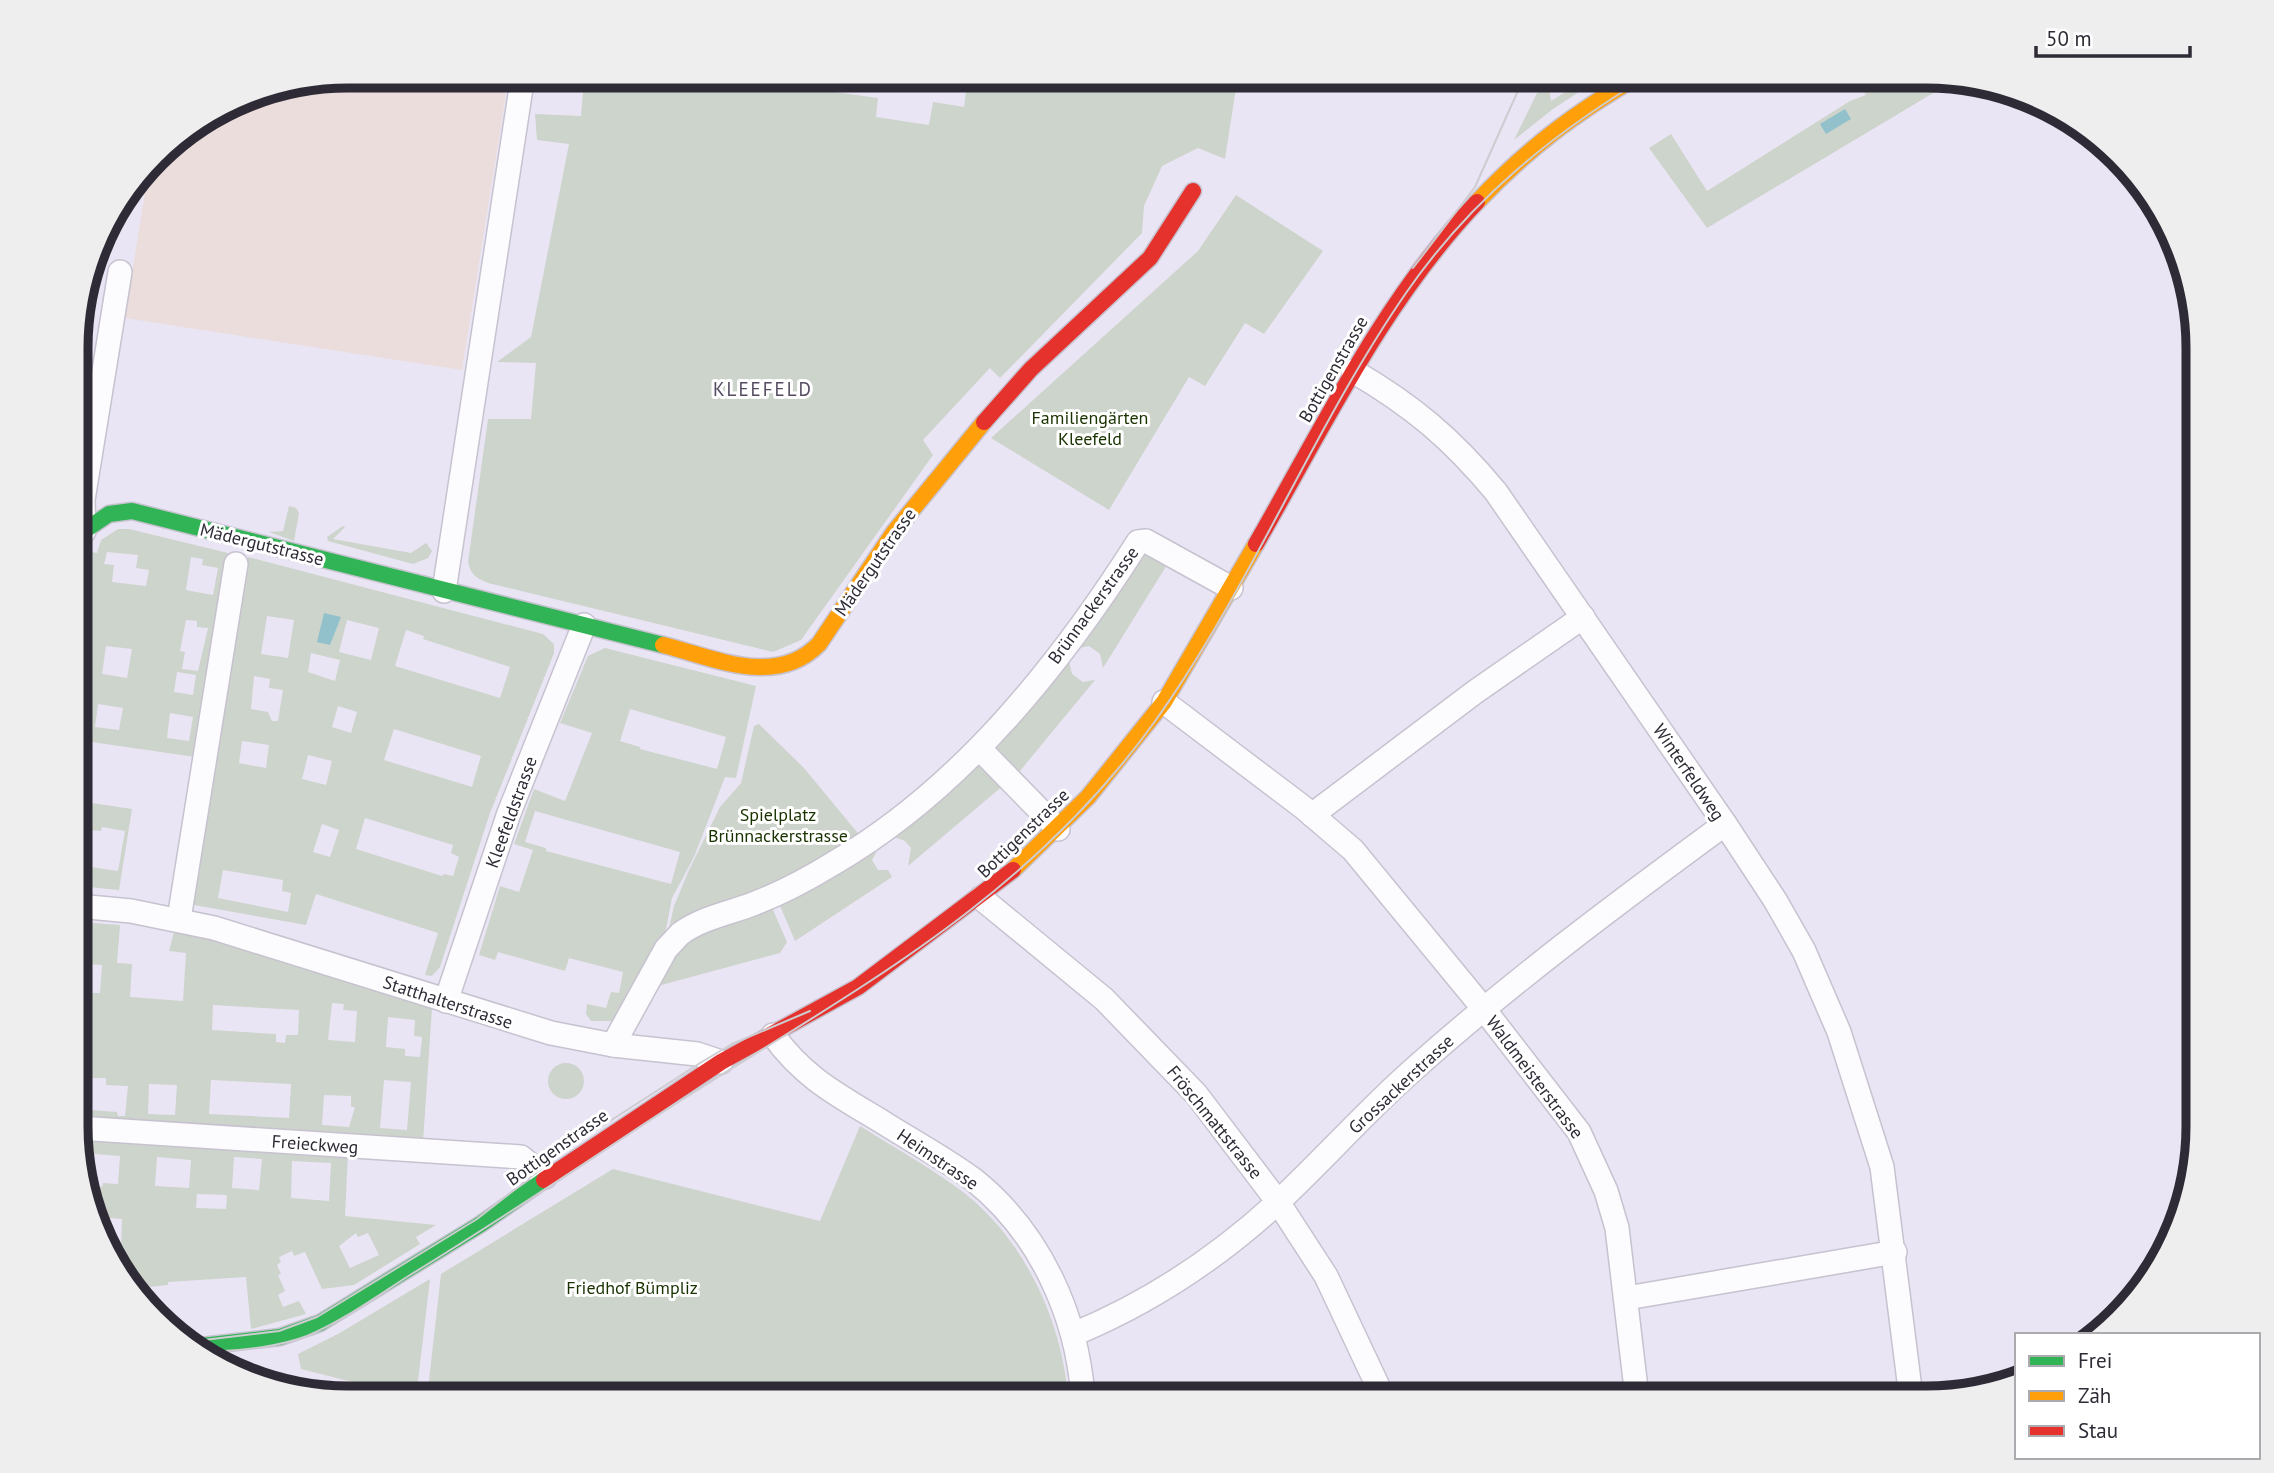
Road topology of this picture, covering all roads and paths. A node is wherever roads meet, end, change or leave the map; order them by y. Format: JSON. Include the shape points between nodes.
{"nodes":[{"id":1,"x":521,"y":88,"type":"edge"},
{"id":2,"x":1619,"y":88,"type":"edge"},
{"id":3,"x":1193,"y":191,"type":"dead end"},
{"id":4,"x":120,"y":272,"type":"dead end"},
{"id":5,"x":1353,"y":372,"type":"junction"},
{"id":6,"x":88,"y":469,"type":"edge"},
{"id":7,"x":88,"y":530,"type":"edge"},
{"id":8,"x":236,"y":564,"type":"dead end"},
{"id":9,"x":1231,"y":588,"type":"junction"},
{"id":10,"x":444,"y":591,"type":"junction"},
{"id":11,"x":1583,"y":617,"type":"junction"},
{"id":12,"x":584,"y":625,"type":"junction"},
{"id":13,"x":1164,"y":702,"type":"junction"},
{"id":14,"x":979,"y":747,"type":"junction"},
{"id":15,"x":1312,"y":815,"type":"junction"},
{"id":16,"x":1725,"y":824,"type":"junction"},
{"id":17,"x":1058,"y":829,"type":"junction"},
{"id":18,"x":981,"y":898,"type":"junction"},
{"id":19,"x":88,"y":907,"type":"edge"},
{"id":20,"x":178,"y":919,"type":"junction"},
{"id":21,"x":446,"y":1001,"type":"junction"},
{"id":22,"x":1483,"y":1008,"type":"junction"},
{"id":23,"x":773,"y":1035,"type":"junction"},
{"id":24,"x":613,"y":1045,"type":"junction"},
{"id":25,"x":721,"y":1062,"type":"junction"},
{"id":26,"x":88,"y":1129,"type":"edge"},
{"id":27,"x":545,"y":1177,"type":"junction"},
{"id":28,"x":1278,"y":1202,"type":"junction"},
{"id":29,"x":1895,"y":1252,"type":"junction"},
{"id":30,"x":1627,"y":1298,"type":"junction"},
{"id":31,"x":1074,"y":1334,"type":"junction"},
{"id":32,"x":208,"y":1345,"type":"edge"},
{"id":33,"x":1081,"y":1386,"type":"edge"},
{"id":34,"x":1378,"y":1386,"type":"edge"},
{"id":35,"x":1636,"y":1386,"type":"edge"},
{"id":36,"x":1910,"y":1386,"type":"edge"}],
"edges":[{"from":1,"to":10,"type":"street"},
{"from":2,"to":5,"type":"street","name":"Bottigenstrasse","via":[[1563,123],[1484,191],[1405,287]]},
{"from":3,"to":12,"type":"street","name":"Mädergutstrasse","via":[[1150,258],[1031,369],[944,467],[808,655],[779,669],[760,669]]},
{"from":4,"to":6,"type":"street"},
{"from":5,"to":9,"type":"street","name":"Bottigenstrasse"},
{"from":5,"to":11,"type":"street","name":"Winterfeldweg","via":[[1427,418],[1466,456]]},
{"from":7,"to":10,"type":"street","name":"Mädergutstrasse","via":[[109,514],[132,512]]},
{"from":8,"to":20,"type":"street"},
{"from":9,"to":13,"type":"street","name":"Bottigenstrasse"},
{"from":9,"to":14,"type":"street","name":"Brünnackerstrasse","via":[[1146,541],[1138,542],[1073,638]]},
{"from":10,"to":12,"type":"street","name":"Mädergutstrasse"},
{"from":11,"to":15,"type":"street"},
{"from":11,"to":16,"type":"street","name":"Winterfeldweg"},
{"from":12,"to":21,"type":"street","name":"Kleefeldstrasse","via":[[509,813]]},
{"from":13,"to":15,"type":"street","name":"Waldmeisterstrasse"},
{"from":13,"to":17,"type":"street","name":"Bottigenstrasse"},
{"from":14,"to":17,"type":"street"},
{"from":14,"to":24,"type":"street","name":"Brünnackerstrasse","via":[[910,812],[842,859],[783,891],[680,934],[666,949]]},
{"from":15,"to":22,"type":"street","name":"Waldmeisterstrasse","via":[[1361,859]]},
{"from":16,"to":22,"type":"street","name":"Grossackerstrasse"},
{"from":16,"to":29,"type":"street","name":"Winterfeldweg","via":[[1791,928],[1839,1032],[1882,1167]]},
{"from":17,"to":18,"type":"street","name":"Bottigenstrasse"},
{"from":18,"to":23,"type":"street","name":"Bottigenstrasse","via":[[859,987]]},
{"from":18,"to":28,"type":"street","name":"Fröschmattstrasse","via":[[1133,1026],[1196,1094]]},
{"from":19,"to":20,"type":"street","name":"Statthalterstrasse"},
{"from":20,"to":21,"type":"street","name":"Statthalterstrasse"},
{"from":21,"to":24,"type":"street","name":"Statthalterstrasse","via":[[541,1030]]},
{"from":22,"to":28,"type":"street","name":"Grossackerstrasse"},
{"from":22,"to":30,"type":"street","name":"Waldmeisterstrasse","via":[[1548,1089],[1588,1149],[1614,1213]]},
{"from":23,"to":25,"type":"street","name":"Bottigenstrasse"},
{"from":23,"to":31,"type":"street","name":"Heimstrasse","via":[[806,1074],[991,1195],[1040,1257]]},
{"from":24,"to":25,"type":"street","name":"Statthalterstrasse","via":[[697,1054]]},
{"from":25,"to":27,"type":"street","name":"Bottigenstrasse"},
{"from":26,"to":27,"type":"street","name":"Freieckweg","via":[[521,1157]]},
{"from":27,"to":32,"type":"street","name":"Bottigenstrasse","via":[[481,1224],[320,1323],[280,1338]]},
{"from":28,"to":31,"type":"street","name":"Grossackerstrasse","via":[[1179,1279],[1118,1315]]},
{"from":28,"to":34,"type":"street","name":"Fröschmattstrasse","via":[[1326,1276]]},
{"from":29,"to":30,"type":"street"},
{"from":29,"to":36,"type":"street","name":"Winterfeldweg"},
{"from":30,"to":35,"type":"street","name":"Waldmeisterstrasse"},
{"from":31,"to":33,"type":"street","name":"Heimstrasse"}]}
